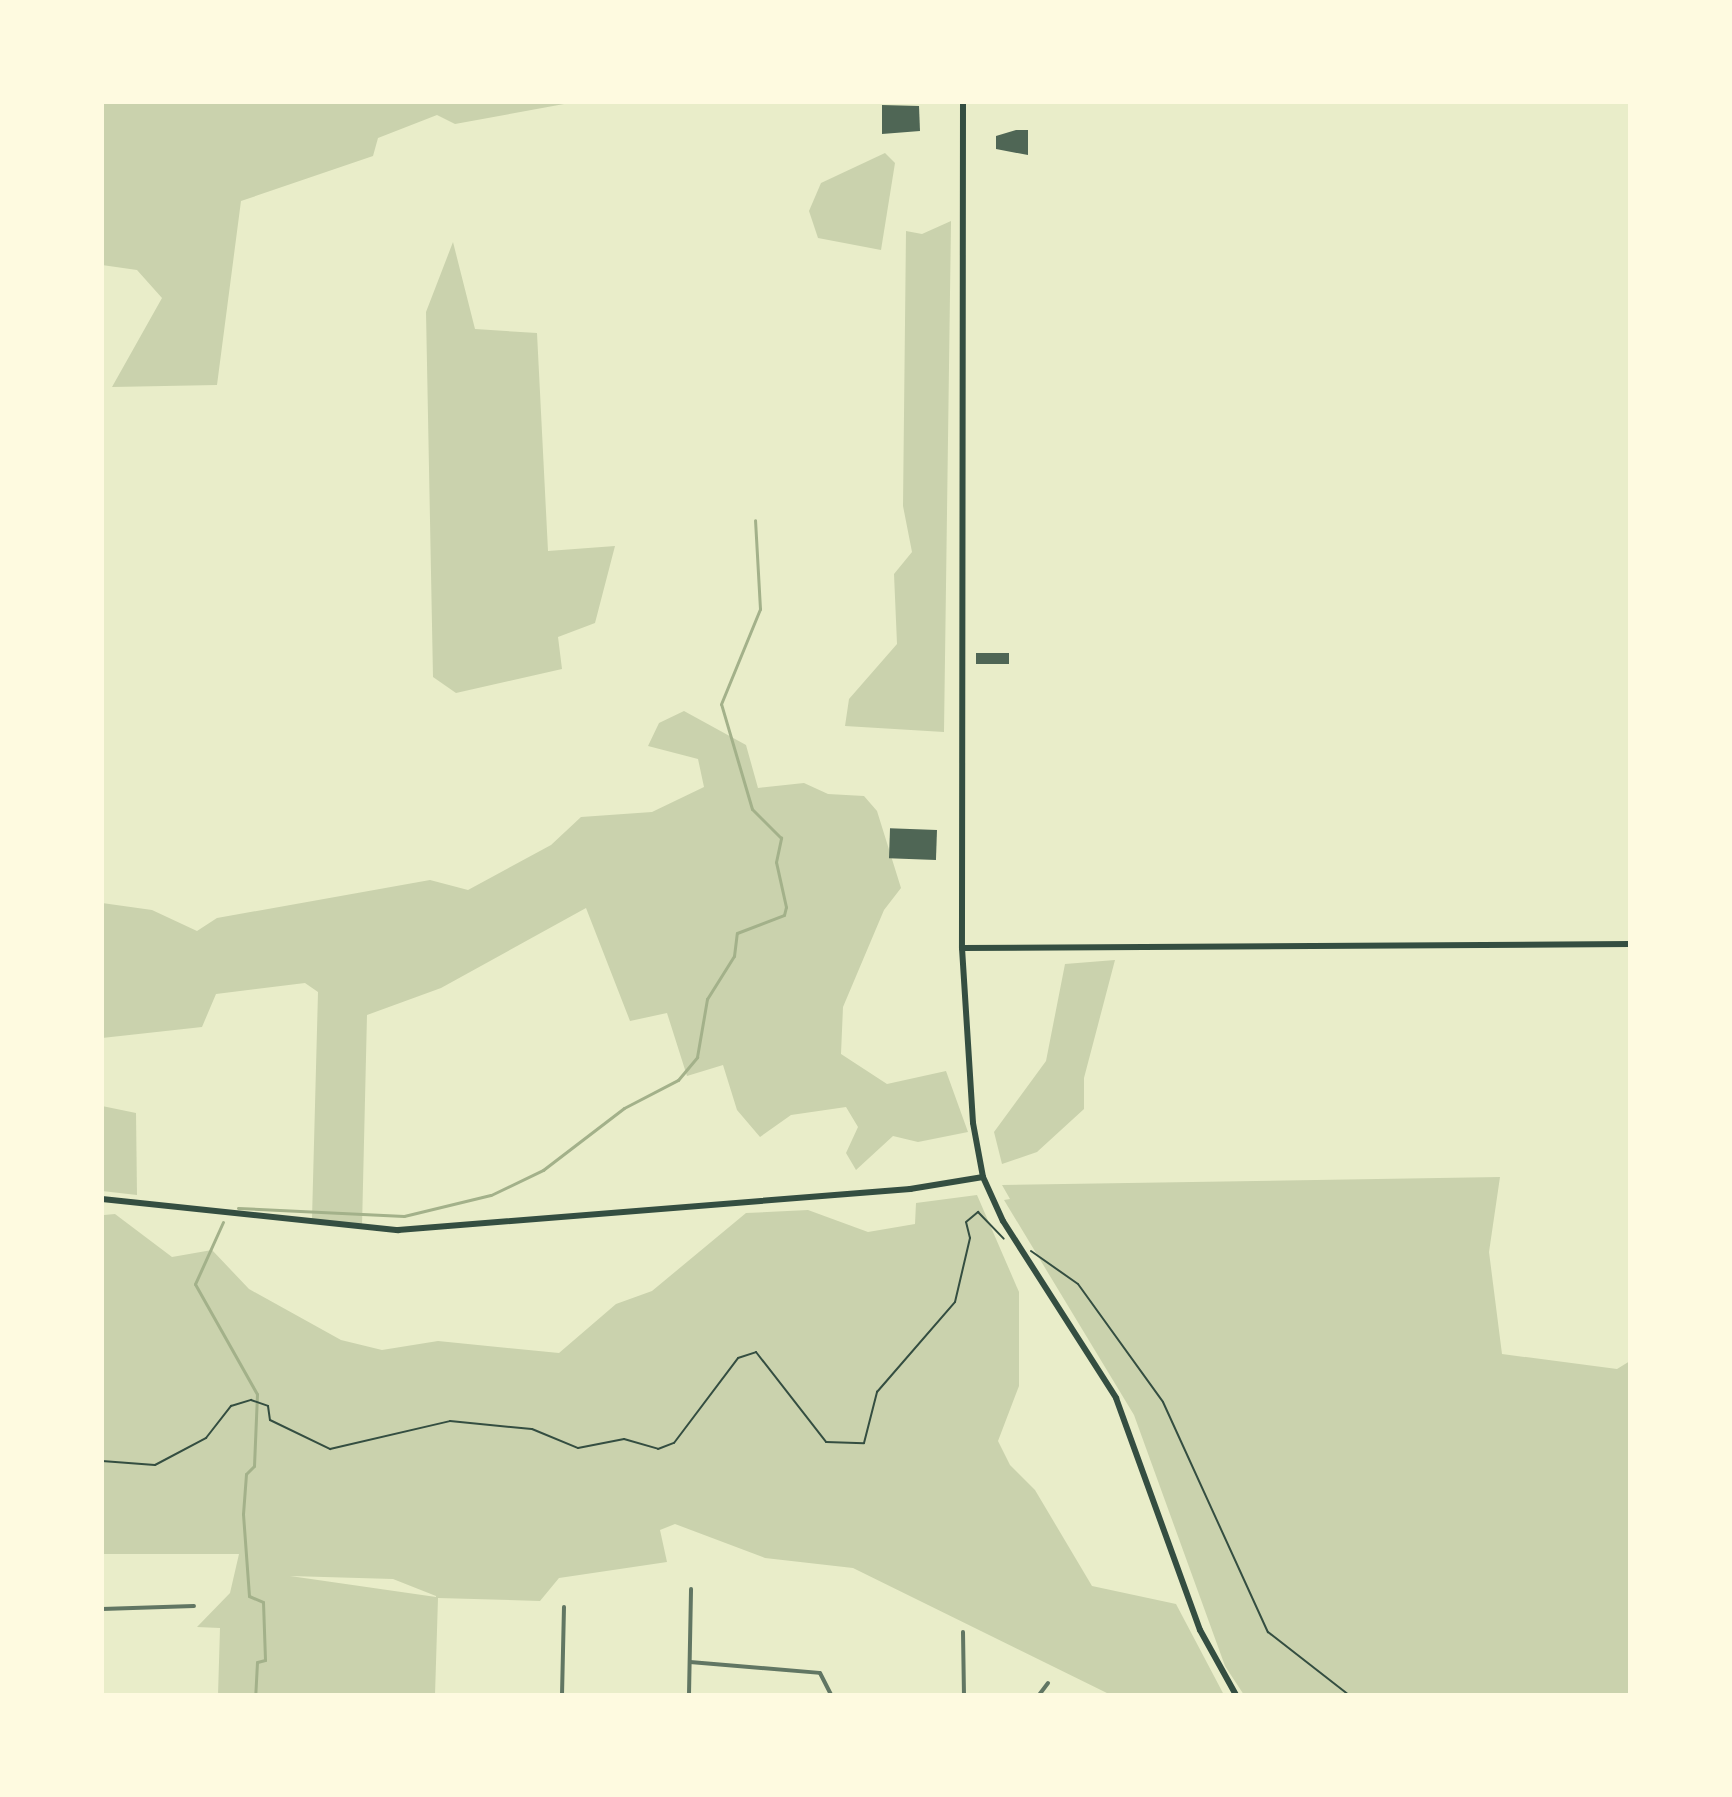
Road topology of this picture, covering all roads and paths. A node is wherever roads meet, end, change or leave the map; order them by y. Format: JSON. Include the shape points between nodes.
{"nodes":[{"id":1,"x":963,"y":102,"type":"edge"},
{"id":2,"x":1630,"y":944,"type":"edge"},
{"id":3,"x":962,"y":948,"type":"junction"},
{"id":4,"x":983,"y":1177,"type":"junction"},
{"id":5,"x":102,"y":1199,"type":"edge"},
{"id":6,"x":1009,"y":1240,"type":"dead end"},
{"id":7,"x":1028,"y":1249,"type":"dead end"},
{"id":8,"x":102,"y":1461,"type":"edge"},
{"id":9,"x":691,"y":1589,"type":"dead end"},
{"id":10,"x":194,"y":1606,"type":"dead end"},
{"id":11,"x":564,"y":1607,"type":"dead end"},
{"id":12,"x":102,"y":1609,"type":"edge"},
{"id":13,"x":963,"y":1632,"type":"dead end"},
{"id":14,"x":690,"y":1662,"type":"junction"},
{"id":15,"x":1048,"y":1683,"type":"dead end"},
{"id":16,"x":562,"y":1695,"type":"edge"},
{"id":17,"x":689,"y":1695,"type":"edge"},
{"id":18,"x":831,"y":1695,"type":"edge"},
{"id":19,"x":964,"y":1695,"type":"edge"},
{"id":20,"x":1039,"y":1695,"type":"edge"},
{"id":21,"x":1236,"y":1695,"type":"edge"},
{"id":22,"x":1349,"y":1695,"type":"edge"}],
"edges":[{"from":1,"to":3,"type":"main road"},
{"from":2,"to":3,"type":"main road"},
{"from":3,"to":4,"type":"main road","via":[[966,1070]]},
{"from":4,"to":5,"type":"main road","via":[[398,1230]]},
{"from":4,"to":21,"type":"main road","via":[[1003,1221],[1116,1398],[1200,1630]]},
{"from":6,"to":8,"type":"path","via":[[978,1212],[966,1222],[970,1238],[952,1291],[955,1302],[877,1392],[864,1443],[826,1442],[756,1352],[738,1358],[674,1443],[658,1449],[624,1439],[578,1448],[532,1429],[450,1421],[330,1449],[270,1420],[268,1406],[251,1400],[231,1406],[206,1438],[155,1465]]},
{"from":7,"to":22,"type":"path","via":[[1078,1284],[1163,1402],[1268,1632]]},
{"from":9,"to":14,"type":"street"},
{"from":10,"to":12,"type":"street"},
{"from":11,"to":16,"type":"street"},
{"from":13,"to":19,"type":"street"},
{"from":14,"to":17,"type":"street"},
{"from":14,"to":18,"type":"street","via":[[827,1677]]},
{"from":15,"to":20,"type":"street"}]}
